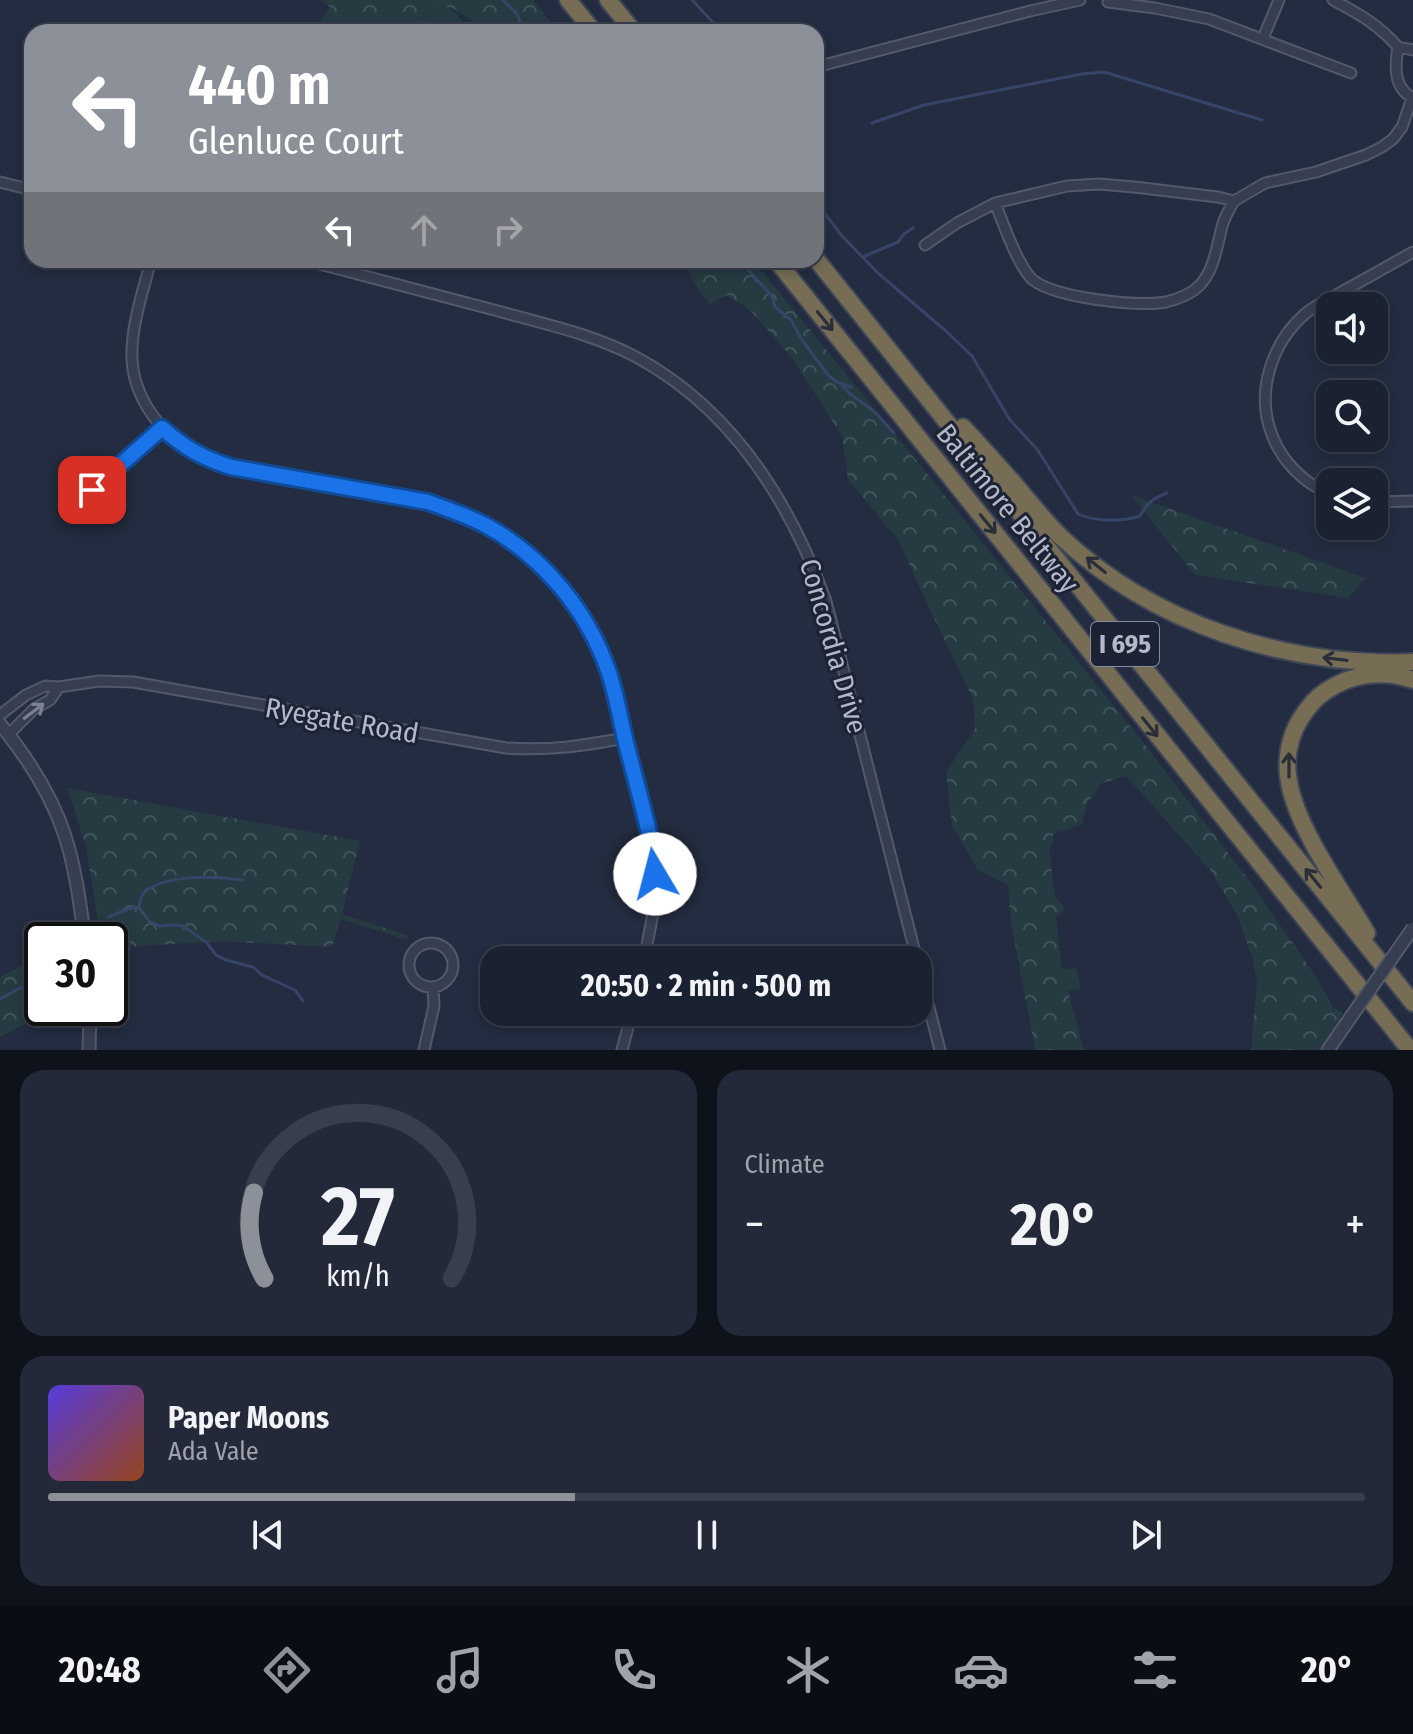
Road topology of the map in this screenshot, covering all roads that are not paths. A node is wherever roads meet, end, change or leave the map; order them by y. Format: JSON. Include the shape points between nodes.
{"nodes":[{"id":1,"x":568,"y":0,"type":"edge"},
{"id":2,"x":608,"y":0,"type":"edge"},
{"id":3,"x":1028,"y":0,"type":"edge"},
{"id":4,"x":1080,"y":0,"type":"edge"},
{"id":5,"x":1279,"y":0,"type":"edge"},
{"id":6,"x":1333,"y":0,"type":"edge"},
{"id":7,"x":1108,"y":2,"type":"edge"},
{"id":8,"x":1030,"y":11,"type":"junction"},
{"id":9,"x":588,"y":24,"type":"edge"},
{"id":10,"x":628,"y":24,"type":"edge"},
{"id":11,"x":1263,"y":38,"type":"junction"},
{"id":12,"x":1398,"y":47,"type":"junction"},
{"id":13,"x":1413,"y":50,"type":"edge"},
{"id":14,"x":824,"y":65,"type":"edge"},
{"id":15,"x":1351,"y":73,"type":"dead end"},
{"id":16,"x":1412,"y":98,"type":"edge"},
{"id":17,"x":0,"y":182,"type":"edge"},
{"id":18,"x":24,"y":188,"type":"edge"},
{"id":19,"x":1234,"y":201,"type":"junction"},
{"id":20,"x":995,"y":203,"type":"junction"},
{"id":21,"x":925,"y":245,"type":"dead end"},
{"id":22,"x":1413,"y":252,"type":"edge"},
{"id":23,"x":149,"y":268,"type":"edge"},
{"id":24,"x":334,"y":268,"type":"edge"},
{"id":25,"x":782,"y":268,"type":"edge"},
{"id":26,"x":823,"y":268,"type":"edge"},
{"id":27,"x":853,"y":305,"type":"junction"},
{"id":28,"x":162,"y":428,"type":"junction"},
{"id":29,"x":1316,"y":486,"type":"edge"},
{"id":30,"x":92,"y":490,"type":"dead end"},
{"id":31,"x":1413,"y":501,"type":"edge"},
{"id":32,"x":1388,"y":502,"type":"edge"},
{"id":33,"x":1413,"y":662,"type":"edge"},
{"id":34,"x":1413,"y":680,"type":"edge"},
{"id":35,"x":59,"y":687,"type":"junction"},
{"id":36,"x":0,"y":715,"type":"edge"},
{"id":37,"x":0,"y":724,"type":"edge"},
{"id":38,"x":8,"y":735,"type":"junction"},
{"id":39,"x":625,"y":738,"type":"junction"},
{"id":40,"x":82,"y":922,"type":"edge"},
{"id":41,"x":1413,"y":928,"type":"edge"},
{"id":42,"x":647,"y":946,"type":"edge"},
{"id":43,"x":914,"y":946,"type":"edge"},
{"id":44,"x":1397,"y":983,"type":"junction"},
{"id":45,"x":1358,"y":986,"type":"junction"},
{"id":46,"x":433,"y":987,"type":"junction"},
{"id":47,"x":1413,"y":1003,"type":"edge"},
{"id":48,"x":932,"y":1023,"type":"edge"},
{"id":49,"x":90,"y":1026,"type":"edge"},
{"id":50,"x":628,"y":1026,"type":"edge"},
{"id":51,"x":89,"y":1050,"type":"edge"},
{"id":52,"x":424,"y":1050,"type":"edge"},
{"id":53,"x":622,"y":1050,"type":"edge"},
{"id":54,"x":940,"y":1050,"type":"edge"},
{"id":55,"x":1328,"y":1050,"type":"edge"},
{"id":56,"x":1396,"y":1050,"type":"edge"},
{"id":57,"x":1410,"y":1050,"type":"edge"}],
"edges":[{"from":1,"to":9,"type":"highway"},
{"from":2,"to":10,"type":"highway"},
{"from":3,"to":8,"type":"street"},
{"from":4,"to":8,"type":"street"},
{"from":5,"to":11,"type":"street"},
{"from":6,"to":12,"type":"street","via":[[1384,30]]},
{"from":7,"to":11,"type":"street","via":[[1209,19]]},
{"from":8,"to":14,"type":"street"},
{"from":11,"to":15,"type":"street"},
{"from":12,"to":13,"type":"street"},
{"from":12,"to":16,"type":"street","via":[[1398,84]]},
{"from":16,"to":19,"type":"street","via":[[1402,127],[1382,147],[1316,172],[1265,183]]},
{"from":17,"to":18,"type":"street"},
{"from":19,"to":20,"type":"street","via":[[1099,184]]},
{"from":19,"to":20,"type":"street","via":[[1210,271],[1183,297],[1162,303],[1069,295],[1034,280],[1023,268]]},
{"from":20,"to":21,"type":"street"},
{"from":22,"to":29,"type":"street","via":[[1309,311],[1272,361],[1264,404],[1268,426],[1291,467]]},
{"from":23,"to":28,"type":"street","via":[[132,360],[141,395]]},
{"from":24,"to":43,"type":"street","name":"Concordia Drive","via":[[613,346],[685,390],[724,426],[787,511],[826,601]]},
{"from":25,"to":45,"type":"highway","name":"Baltimore Beltway","number":"I 695","one_way":true},
{"from":26,"to":27,"type":"highway","name":"Baltimore Beltway","number":"I 695"},
{"from":33,"to":27,"type":"highway","one_way":true,"via":[[1340,660],[1272,648],[1206,627],[1133,591],[1060,535]]},
{"from":44,"to":27,"type":"highway","name":"Baltimore Beltway","number":"I 695","one_way":true},
{"from":28,"to":30,"type":"street"},
{"from":28,"to":39,"type":"street","via":[[181,445],[231,467],[428,502],[514,543],[561,587],[588,627],[609,673]]},
{"from":31,"to":32,"type":"street"},
{"from":44,"to":34,"type":"highway","one_way":true,"via":[[1309,835],[1296,807],[1288,766],[1293,734],[1320,695],[1359,676]]},
{"from":35,"to":36,"type":"street","name":"Ryegate Road","via":[[45,686],[26,695]]},
{"from":38,"to":35,"type":"street","one_way":true},
{"from":35,"to":39,"type":"street","name":"Ryegate Road","via":[[133,682],[506,748],[572,748]]},
{"from":37,"to":38,"type":"street"},
{"from":38,"to":40,"type":"street","via":[[50,799],[65,835]]},
{"from":39,"to":42,"type":"street","via":[[655,874]]},
{"from":41,"to":55,"type":"street","bridge":true},
{"from":44,"to":47,"type":"highway","name":"Baltimore Beltway","number":"I 695"},
{"from":45,"to":56,"type":"highway"},
{"from":45,"to":57,"type":"highway","name":"Baltimore Beltway","number":"I 695"},
{"from":46,"to":46,"type":"street","via":[[447,981],[453,960],[438,943],[416,948],[409,960],[414,980]]},
{"from":46,"to":52,"type":"street"},
{"from":48,"to":54,"type":"street","name":"Concordia Drive"},
{"from":49,"to":51,"type":"street"},
{"from":50,"to":53,"type":"street"}]}
